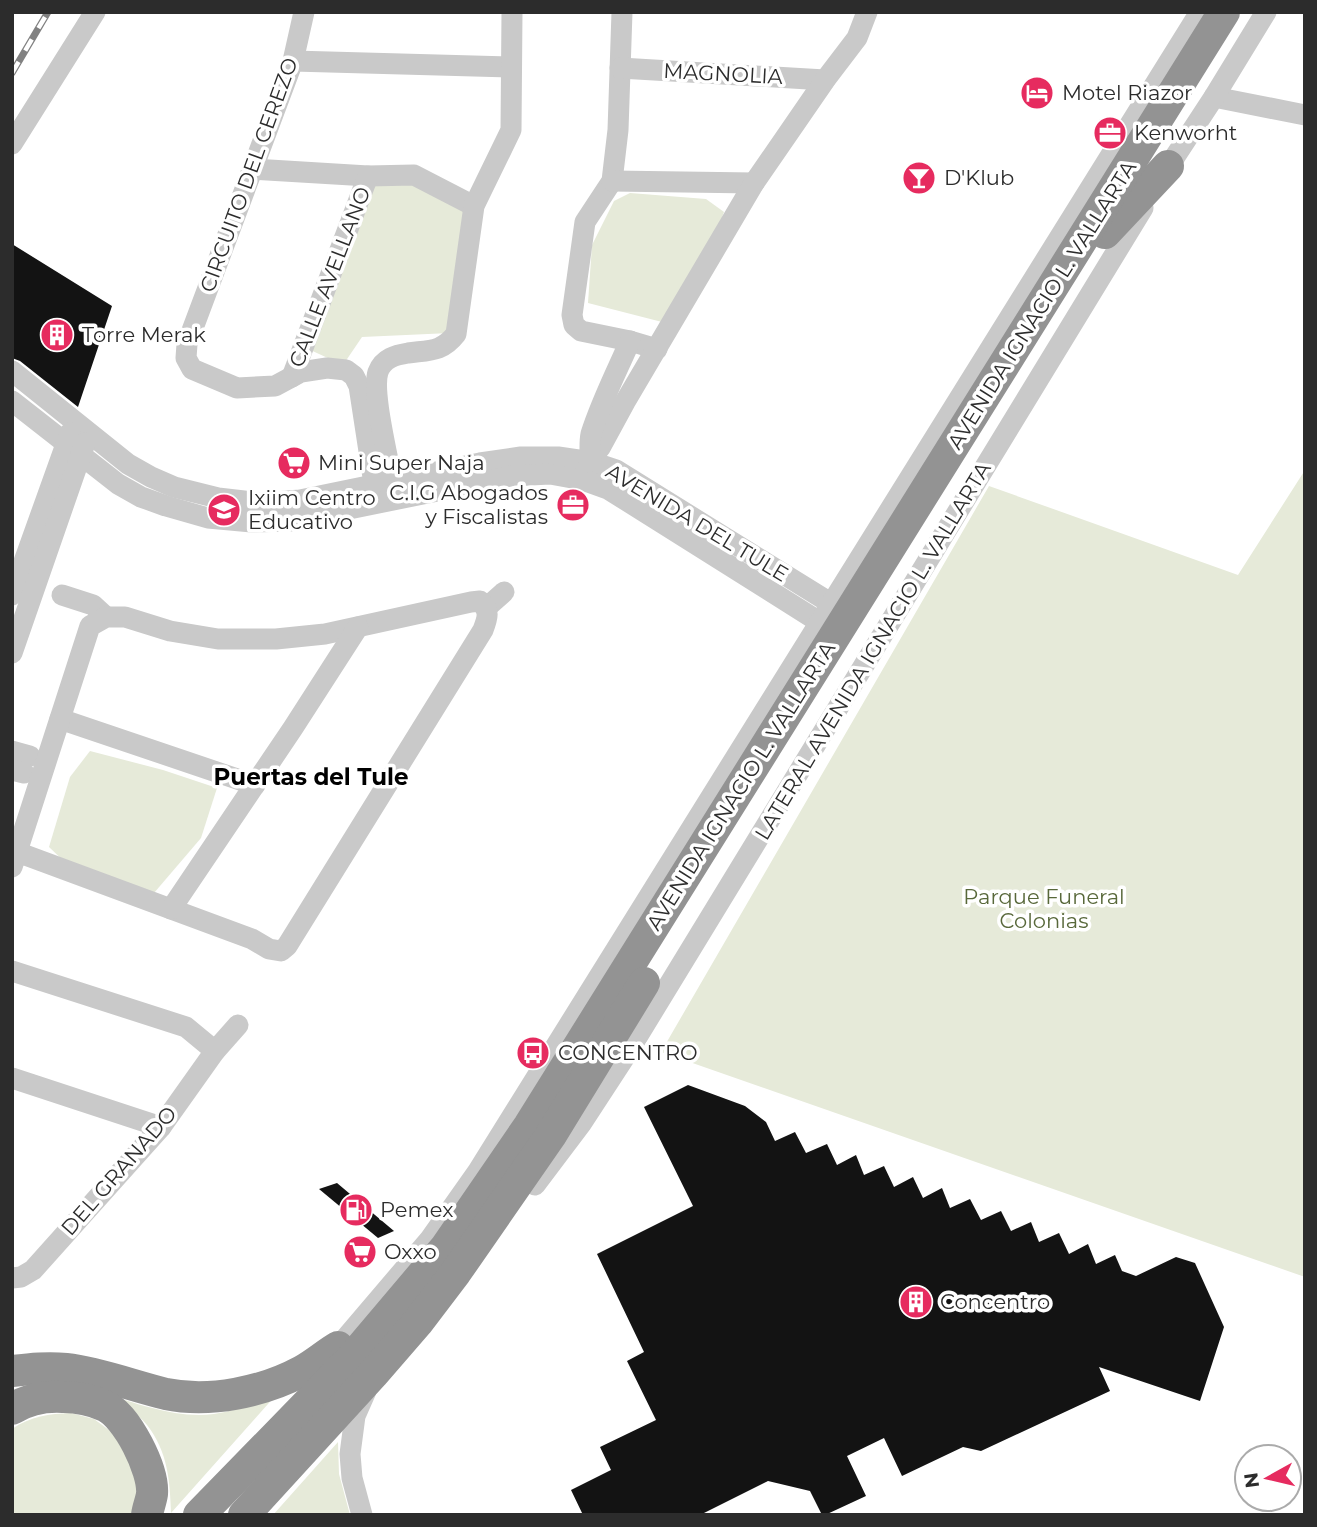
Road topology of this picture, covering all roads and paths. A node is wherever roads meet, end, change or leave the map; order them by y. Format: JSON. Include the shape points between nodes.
{"nodes":[{"id":1,"x":95,"y":12,"type":"edge"},
{"id":2,"x":304,"y":12,"type":"edge"},
{"id":3,"x":512,"y":12,"type":"edge"},
{"id":4,"x":622,"y":12,"type":"edge"},
{"id":5,"x":867,"y":12,"type":"edge"},
{"id":6,"x":1200,"y":12,"type":"edge"},
{"id":7,"x":1224,"y":12,"type":"edge"},
{"id":8,"x":1242,"y":12,"type":"edge"},
{"id":9,"x":1266,"y":12,"type":"edge"},
{"id":10,"x":293,"y":61,"type":"junction"},
{"id":11,"x":511,"y":67,"type":"junction"},
{"id":12,"x":620,"y":68,"type":"junction"},
{"id":13,"x":825,"y":80,"type":"junction"},
{"id":14,"x":1214,"y":97,"type":"junction"},
{"id":15,"x":1305,"y":115,"type":"edge"},
{"id":16,"x":12,"y":144,"type":"edge"},
{"id":17,"x":1168,"y":166,"type":"junction"},
{"id":18,"x":252,"y":169,"type":"junction"},
{"id":19,"x":368,"y":176,"type":"junction"},
{"id":20,"x":612,"y":181,"type":"junction"},
{"id":21,"x":754,"y":183,"type":"junction"},
{"id":22,"x":1087,"y":195,"type":"junction"},
{"id":23,"x":474,"y":206,"type":"junction"},
{"id":24,"x":1105,"y":233,"type":"junction"},
{"id":25,"x":1046,"y":300,"type":"junction"},
{"id":26,"x":630,"y":341,"type":"junction"},
{"id":27,"x":657,"y":349,"type":"junction"},
{"id":28,"x":618,"y":367,"type":"junction"},
{"id":29,"x":12,"y":371,"type":"edge"},
{"id":30,"x":641,"y":376,"type":"junction"},
{"id":31,"x":292,"y":377,"type":"junction"},
{"id":32,"x":368,"y":385,"type":"junction"},
{"id":33,"x":12,"y":401,"type":"edge"},
{"id":34,"x":611,"y":409,"type":"junction"},
{"id":35,"x":81,"y":427,"type":"junction"},
{"id":36,"x":73,"y":450,"type":"junction"},
{"id":37,"x":587,"y":465,"type":"junction"},
{"id":38,"x":385,"y":492,"type":"junction"},
{"id":39,"x":504,"y":593,"type":"dead end"},
{"id":40,"x":12,"y":595,"type":"edge"},
{"id":41,"x":62,"y":595,"type":"dead end"},
{"id":42,"x":832,"y":604,"type":"junction"},
{"id":43,"x":486,"y":608,"type":"junction"},
{"id":44,"x":106,"y":617,"type":"junction"},
{"id":45,"x":821,"y":623,"type":"junction"},
{"id":46,"x":358,"y":627,"type":"junction"},
{"id":47,"x":15,"y":635,"type":"edge"},
{"id":48,"x":60,"y":719,"type":"junction"},
{"id":49,"x":28,"y":765,"type":"edge"},
{"id":50,"x":255,"y":785,"type":"junction"},
{"id":51,"x":15,"y":860,"type":"edge"},
{"id":52,"x":171,"y":909,"type":"junction"},
{"id":53,"x":12,"y":971,"type":"edge"},
{"id":54,"x":238,"y":1025,"type":"dead end"},
{"id":55,"x":590,"y":1028,"type":"junction"},
{"id":56,"x":215,"y":1051,"type":"junction"},
{"id":57,"x":12,"y":1078,"type":"edge"},
{"id":58,"x":522,"y":1102,"type":"junction"},
{"id":59,"x":160,"y":1127,"type":"junction"},
{"id":60,"x":456,"y":1272,"type":"junction"},
{"id":61,"x":12,"y":1278,"type":"edge"},
{"id":62,"x":338,"y":1347,"type":"junction"},
{"id":63,"x":12,"y":1371,"type":"edge"},
{"id":64,"x":373,"y":1374,"type":"junction"},
{"id":65,"x":12,"y":1409,"type":"edge"},
{"id":66,"x":147,"y":1515,"type":"edge"},
{"id":67,"x":186,"y":1515,"type":"edge"},
{"id":68,"x":199,"y":1515,"type":"edge"},
{"id":69,"x":244,"y":1515,"type":"edge"},
{"id":70,"x":362,"y":1515,"type":"edge"}],
"edges":[{"from":1,"to":16,"type":"street"},
{"from":2,"to":10,"type":"street","name":"CIRCUITO DEL CEREZO"},
{"from":3,"to":11,"type":"street"},
{"from":4,"to":12,"type":"street"},
{"from":5,"to":13,"type":"street","via":[[856,38]]},
{"from":6,"to":22,"type":"street"},
{"from":7,"to":25,"type":"highway","name":"AVENIDA IGNACIO L. VALLARTA"},
{"from":8,"to":24,"type":"highway","name":"AVENIDA IGNACIO L. VALLARTA"},
{"from":9,"to":14,"type":"street","name":"LATERAL AVENIDA IGNACIO L. VALLARTA"},
{"from":10,"to":11,"type":"street"},
{"from":10,"to":18,"type":"street","name":"CIRCUITO DEL CEREZO"},
{"from":11,"to":23,"type":"street","via":[[511,130]]},
{"from":12,"to":13,"type":"street","name":"MAGNOLIA"},
{"from":12,"to":20,"type":"street"},
{"from":13,"to":21,"type":"street"},
{"from":14,"to":15,"type":"street"},
{"from":14,"to":17,"type":"street","name":"LATERAL AVENIDA IGNACIO L. VALLARTA"},
{"from":17,"to":24,"type":"highway"},
{"from":17,"to":60,"type":"street","name":"LATERAL AVENIDA IGNACIO L. VALLARTA","via":[[628,1052],[532,1188]]},
{"from":18,"to":19,"type":"street"},
{"from":18,"to":31,"type":"street","name":"CIRCUITO DEL CEREZO","via":[[187,344],[186,358],[192,369],[237,388],[275,386]]},
{"from":19,"to":23,"type":"street","via":[[414,176]]},
{"from":19,"to":31,"type":"street","name":"CALLE AVELLANO"},
{"from":20,"to":21,"type":"street"},
{"from":20,"to":26,"type":"street","via":[[585,222],[572,315],[580,331]]},
{"from":21,"to":27,"type":"street"},
{"from":22,"to":25,"type":"highway"},
{"from":22,"to":42,"type":"street"},
{"from":23,"to":32,"type":"street","via":[[456,334],[442,348],[386,360]]},
{"from":24,"to":60,"type":"highway","name":"AVENIDA IGNACIO L. VALLARTA","via":[[551,1135]]},
{"from":25,"to":55,"type":"highway","name":"AVENIDA IGNACIO L. VALLARTA"},
{"from":26,"to":27,"type":"street"},
{"from":26,"to":28,"type":"street"},
{"from":27,"to":30,"type":"street"},
{"from":28,"to":30,"type":"street"},
{"from":28,"to":34,"type":"street"},
{"from":29,"to":35,"type":"street","name":"AVENIDA DEL TULE"},
{"from":30,"to":34,"type":"street"},
{"from":31,"to":32,"type":"street","name":"CIRCUITO DEL CEREZO","via":[[327,368],[346,370]]},
{"from":32,"to":38,"type":"street","via":[[380,410]]},
{"from":33,"to":36,"type":"street","name":"AVENIDA DEL TULE"},
{"from":34,"to":37,"type":"street","via":[[590,437]]},
{"from":35,"to":36,"type":"street"},
{"from":35,"to":38,"type":"street","name":"AVENIDA DEL TULE","via":[[151,477],[218,498],[262,503]]},
{"from":36,"to":38,"type":"street","name":"AVENIDA DEL TULE","via":[[141,497],[208,517],[290,521]]},
{"from":36,"to":40,"type":"street"},
{"from":36,"to":47,"type":"street"},
{"from":37,"to":38,"type":"street","name":"AVENIDA DEL TULE","via":[[550,474]]},
{"from":37,"to":42,"type":"street","name":"AVENIDA DEL TULE","via":[[615,470]]},
{"from":37,"to":45,"type":"street","name":"AVENIDA DEL TULE","via":[[608,489]]},
{"from":39,"to":43,"type":"street"},
{"from":41,"to":44,"type":"street","via":[[93,605]]},
{"from":42,"to":45,"type":"street"},
{"from":43,"to":46,"type":"street","via":[[480,601],[471,601]]},
{"from":43,"to":52,"type":"street","via":[[483,630],[287,946],[281,951],[269,949]]},
{"from":44,"to":46,"type":"street","via":[[125,617],[218,639],[276,639]]},
{"from":44,"to":48,"type":"street","via":[[90,626]]},
{"from":45,"to":58,"type":"street"},
{"from":46,"to":50,"type":"street"},
{"from":48,"to":49,"type":"street"},
{"from":48,"to":50,"type":"street"},
{"from":49,"to":51,"type":"street"},
{"from":50,"to":52,"type":"street"},
{"from":51,"to":52,"type":"street"},
{"from":53,"to":56,"type":"street","via":[[186,1027]]},
{"from":54,"to":56,"type":"street","name":"DEL GRANADO"},
{"from":55,"to":58,"type":"highway"},
{"from":55,"to":68,"type":"highway","name":"AVENIDA IGNACIO L. VALLARTA","via":[[446,1247],[352,1358]]},
{"from":56,"to":59,"type":"street","name":"DEL GRANADO"},
{"from":57,"to":59,"type":"street"},
{"from":58,"to":62,"type":"street","via":[[430,1239]]},
{"from":59,"to":61,"type":"street","name":"DEL GRANADO","via":[[33,1269]]},
{"from":60,"to":64,"type":"highway","name":"AVENIDA IGNACIO L. VALLARTA"},
{"from":62,"to":63,"type":"highway","via":[[302,1371],[233,1395],[167,1394],[65,1369]]},
{"from":62,"to":67,"type":"highway"},
{"from":64,"to":69,"type":"highway","name":"AVENIDA IGNACIO L. VALLARTA"},
{"from":64,"to":70,"type":"street","via":[[355,1416],[350,1454]]},
{"from":65,"to":66,"type":"highway","via":[[47,1396],[79,1398],[108,1407],[129,1430],[146,1461],[152,1492]]}]}
